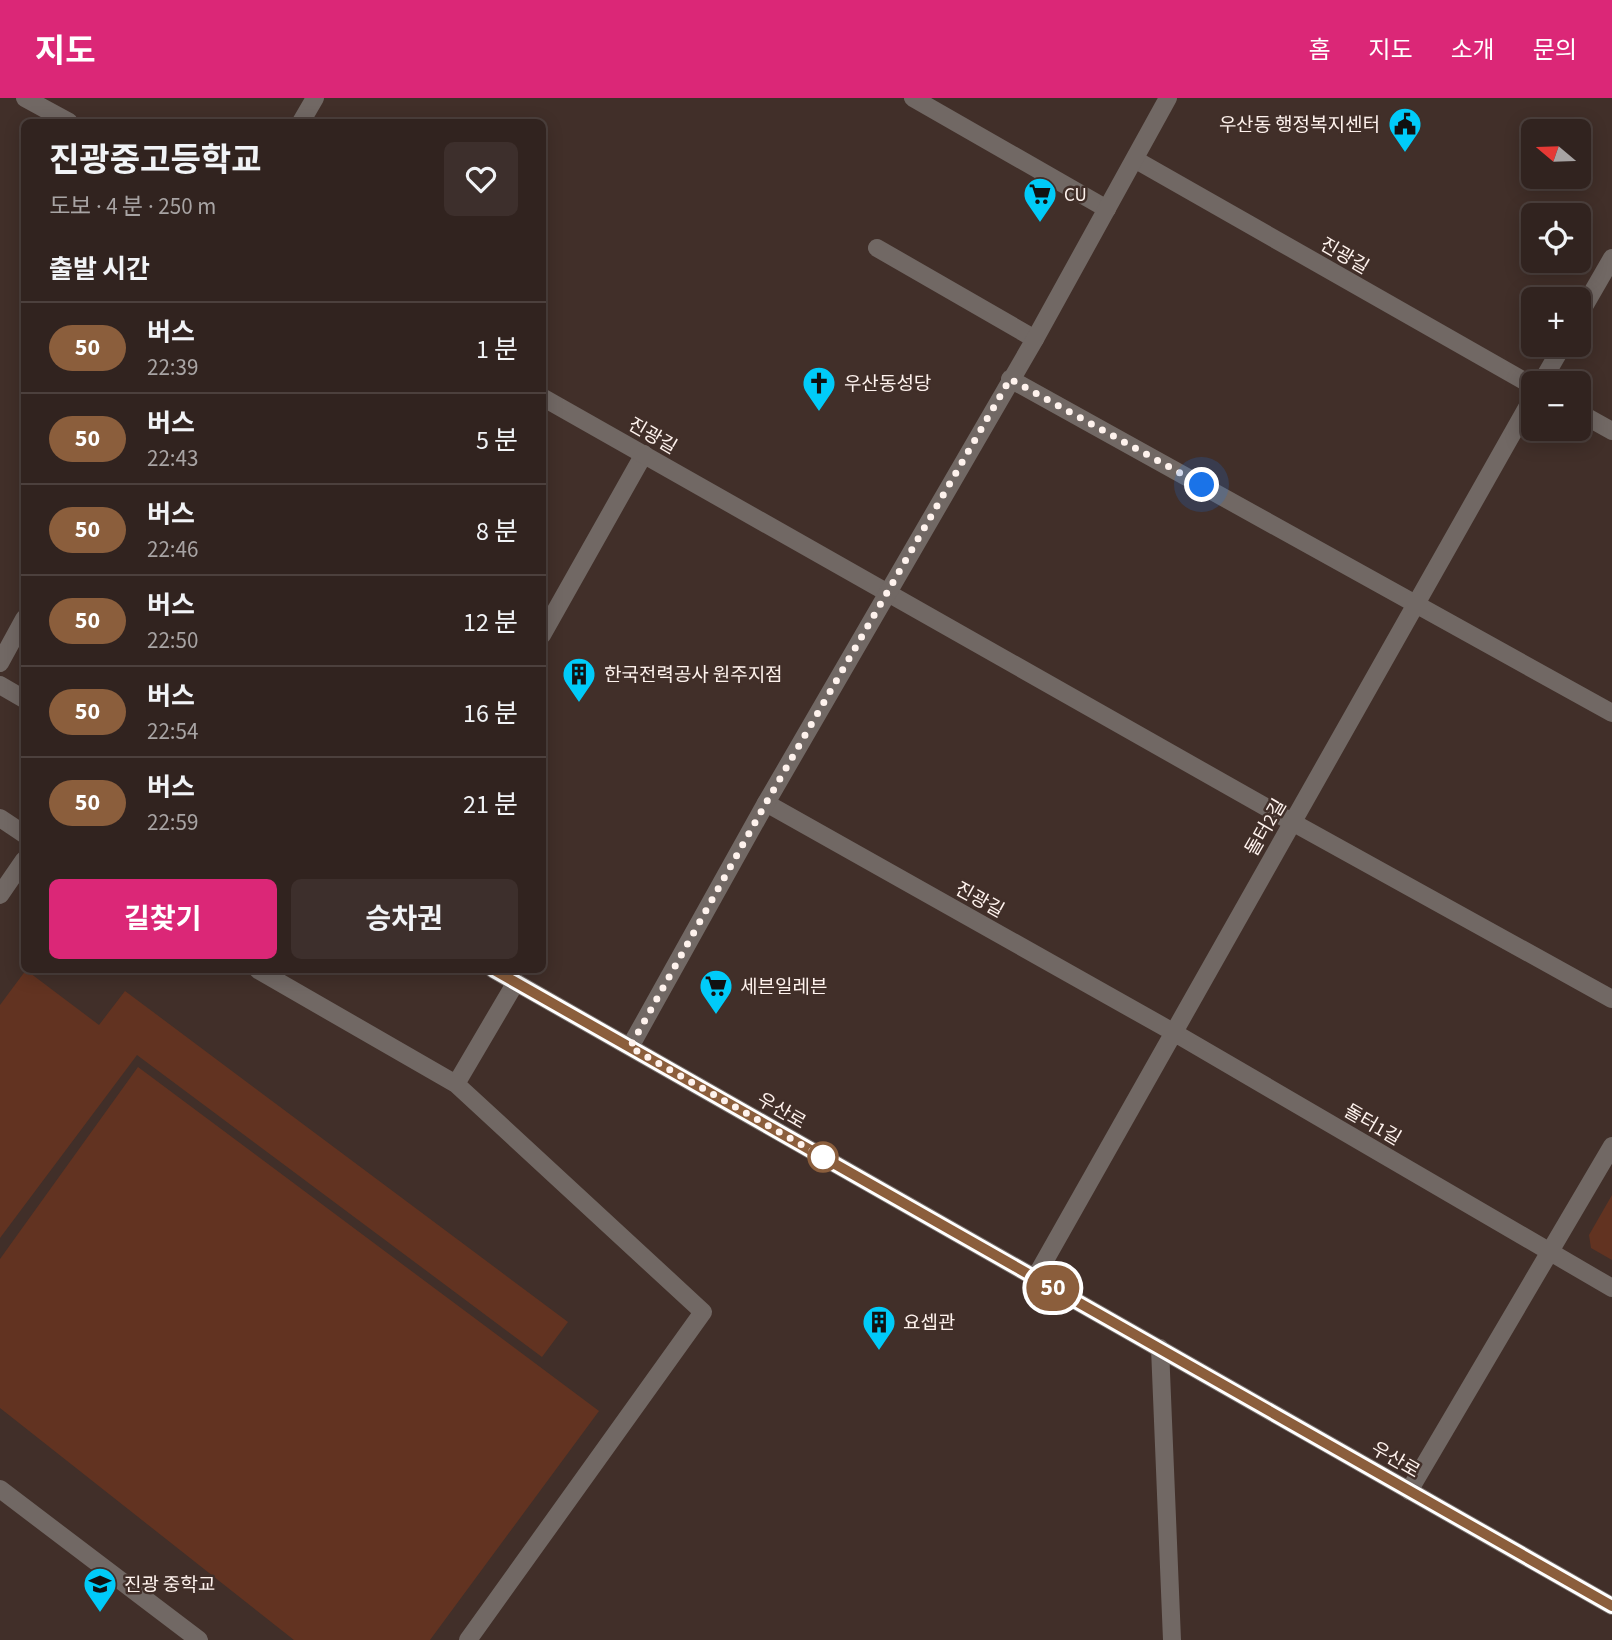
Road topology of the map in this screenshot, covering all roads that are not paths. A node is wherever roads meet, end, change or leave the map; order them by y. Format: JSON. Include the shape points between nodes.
{"nodes":[{"id":1,"x":25,"y":98,"type":"edge"},
{"id":2,"x":314,"y":98,"type":"edge"},
{"id":3,"x":913,"y":98,"type":"edge"},
{"id":4,"x":1168,"y":98,"type":"edge"},
{"id":5,"x":64,"y":119,"type":"edge"},
{"id":6,"x":303,"y":119,"type":"edge"},
{"id":7,"x":1136,"y":160,"type":"junction"},
{"id":8,"x":1107,"y":209,"type":"junction"},
{"id":9,"x":877,"y":248,"type":"dead end"},
{"id":10,"x":1612,"y":258,"type":"edge"},
{"id":11,"x":1591,"y":294,"type":"edge"},
{"id":12,"x":1035,"y":339,"type":"junction"},
{"id":13,"x":1010,"y":379,"type":"junction"},
{"id":14,"x":1521,"y":379,"type":"edge"},
{"id":15,"x":546,"y":399,"type":"edge"},
{"id":16,"x":1521,"y":418,"type":"edge"},
{"id":17,"x":1591,"y":420,"type":"edge"},
{"id":18,"x":1612,"y":432,"type":"edge"},
{"id":19,"x":645,"y":454,"type":"junction"},
{"id":20,"x":889,"y":594,"type":"junction"},
{"id":21,"x":1417,"y":604,"type":"junction"},
{"id":22,"x":21,"y":624,"type":"edge"},
{"id":23,"x":546,"y":628,"type":"edge"},
{"id":24,"x":0,"y":663,"type":"edge"},
{"id":25,"x":0,"y":685,"type":"edge"},
{"id":26,"x":21,"y":697,"type":"edge"},
{"id":27,"x":1612,"y":713,"type":"edge"},
{"id":28,"x":766,"y":803,"type":"junction"},
{"id":29,"x":0,"y":818,"type":"edge"},
{"id":30,"x":1292,"y":822,"type":"junction"},
{"id":31,"x":21,"y":832,"type":"edge"},
{"id":32,"x":21,"y":864,"type":"edge"},
{"id":33,"x":0,"y":895,"type":"edge"},
{"id":34,"x":262,"y":973,"type":"edge"},
{"id":35,"x":500,"y":973,"type":"edge"},
{"id":36,"x":516,"y":982,"type":"junction"},
{"id":37,"x":1612,"y":999,"type":"edge"},
{"id":38,"x":1174,"y":1032,"type":"junction"},
{"id":39,"x":630,"y":1047,"type":"junction"},
{"id":40,"x":457,"y":1084,"type":"junction"},
{"id":41,"x":1612,"y":1146,"type":"edge"},
{"id":42,"x":1551,"y":1254,"type":"junction"},
{"id":43,"x":1035,"y":1278,"type":"junction"},
{"id":44,"x":1612,"y":1288,"type":"edge"},
{"id":45,"x":1160,"y":1348,"type":"junction"},
{"id":46,"x":0,"y":1489,"type":"edge"},
{"id":47,"x":1409,"y":1491,"type":"junction"},
{"id":48,"x":1612,"y":1606,"type":"edge"},
{"id":49,"x":199,"y":1640,"type":"edge"},
{"id":50,"x":468,"y":1640,"type":"edge"},
{"id":51,"x":1172,"y":1640,"type":"edge"}],
"edges":[{"from":1,"to":5,"type":"street"},
{"from":2,"to":6,"type":"street"},
{"from":3,"to":8,"type":"street"},
{"from":4,"to":7,"type":"street"},
{"from":7,"to":8,"type":"street"},
{"from":7,"to":14,"type":"street","name":"진광길"},
{"from":8,"to":12,"type":"street"},
{"from":9,"to":12,"type":"street"},
{"from":10,"to":11,"type":"street"},
{"from":12,"to":13,"type":"street"},
{"from":13,"to":20,"type":"street"},
{"from":13,"to":21,"type":"street"},
{"from":15,"to":19,"type":"street","name":"진광길"},
{"from":16,"to":21,"type":"street","name":"돌터2길"},
{"from":17,"to":18,"type":"street"},
{"from":19,"to":20,"type":"street","name":"진광길"},
{"from":19,"to":23,"type":"street"},
{"from":20,"to":28,"type":"street"},
{"from":20,"to":30,"type":"street","name":"진광길"},
{"from":21,"to":27,"type":"street"},
{"from":21,"to":30,"type":"street","name":"돌터2길"},
{"from":22,"to":24,"type":"street"},
{"from":25,"to":26,"type":"street"},
{"from":28,"to":38,"type":"street","name":"진광길"},
{"from":28,"to":39,"type":"street"},
{"from":29,"to":31,"type":"street"},
{"from":30,"to":37,"type":"street"},
{"from":30,"to":38,"type":"street","name":"돌터2길"},
{"from":32,"to":33,"type":"street"},
{"from":34,"to":40,"type":"street"},
{"from":35,"to":36,"type":"street","name":"우산로"},
{"from":36,"to":39,"type":"street","name":"우산로"},
{"from":36,"to":40,"type":"street"},
{"from":38,"to":42,"type":"street","name":"돌터1길"},
{"from":38,"to":43,"type":"street","name":"돌터2길"},
{"from":39,"to":43,"type":"street","name":"우산로"},
{"from":40,"to":50,"type":"street","via":[[703,1312]]},
{"from":41,"to":42,"type":"street"},
{"from":42,"to":44,"type":"street","name":"돌터1길"},
{"from":42,"to":47,"type":"street"},
{"from":43,"to":45,"type":"street","name":"우산로"},
{"from":45,"to":47,"type":"street","name":"우산로"},
{"from":45,"to":51,"type":"street"},
{"from":46,"to":49,"type":"street"},
{"from":47,"to":48,"type":"street","name":"우산로"}]}
